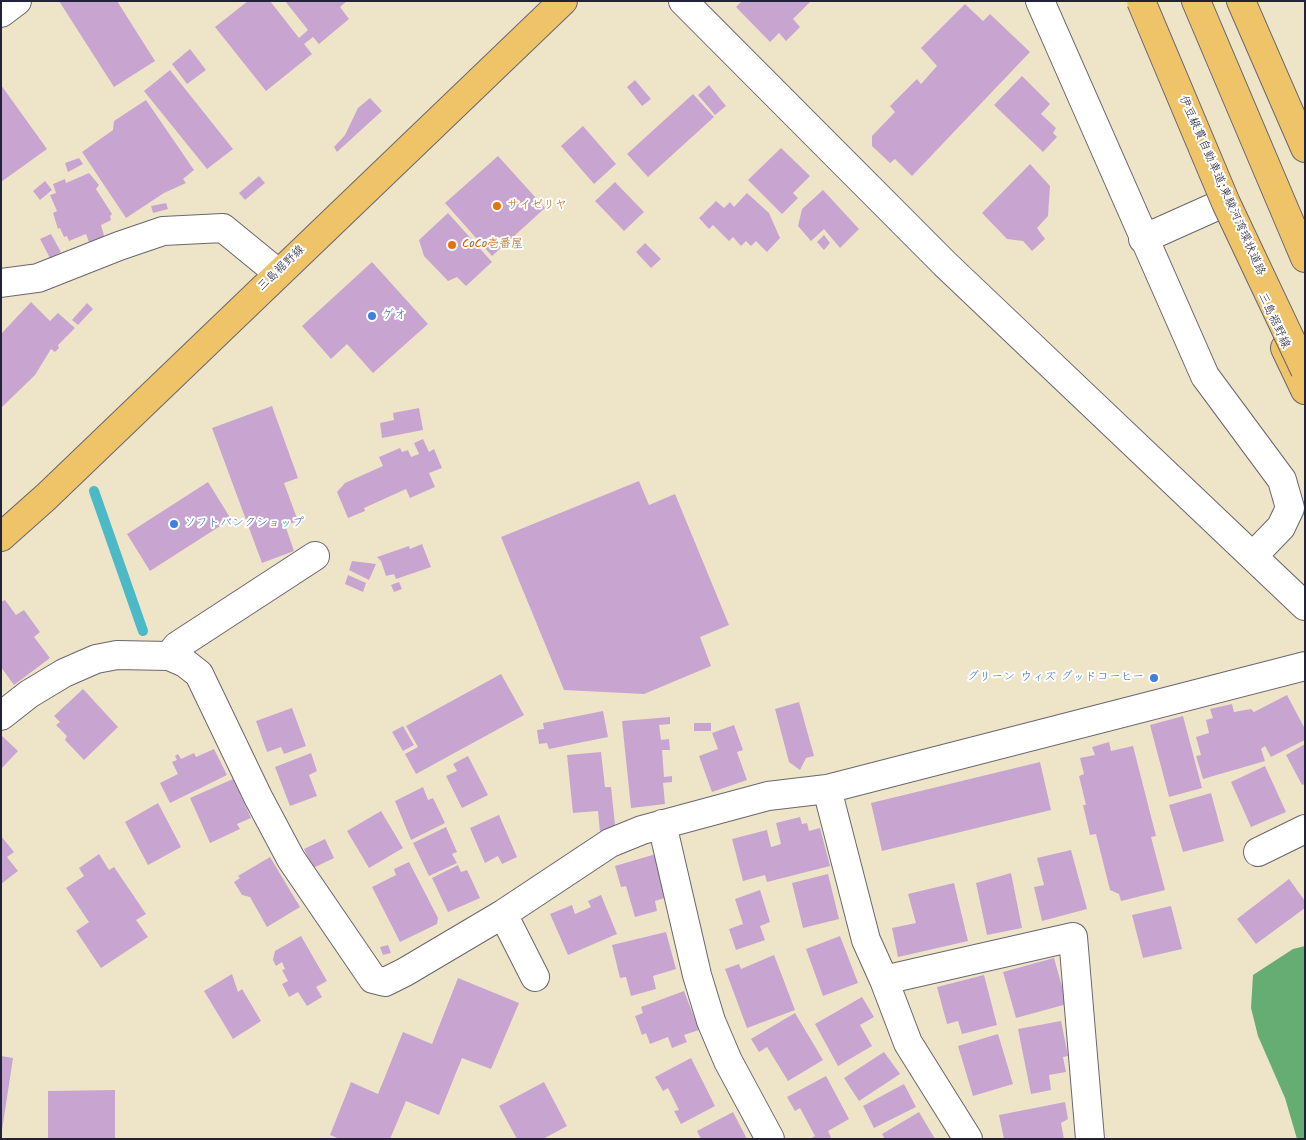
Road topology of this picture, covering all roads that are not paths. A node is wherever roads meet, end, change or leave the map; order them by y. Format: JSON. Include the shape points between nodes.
{"nodes":[{"id":1,"x":17,"y":1,"type":"edge"},
{"id":2,"x":563,"y":1,"type":"edge"},
{"id":3,"x":683,"y":1,"type":"edge"},
{"id":4,"x":1040,"y":1,"type":"edge"},
{"id":5,"x":1142,"y":1,"type":"edge"},
{"id":6,"x":1196,"y":1,"type":"edge"},
{"id":7,"x":1241,"y":1,"type":"edge"},
{"id":8,"x":1,"y":13,"type":"edge"},
{"id":9,"x":1305,"y":148,"type":"edge"},
{"id":10,"x":1219,"y":205,"type":"junction"},
{"id":11,"x":1143,"y":238,"type":"junction"},
{"id":12,"x":1305,"y":258,"type":"edge"},
{"id":13,"x":278,"y":273,"type":"junction"},
{"id":14,"x":1,"y":283,"type":"edge"},
{"id":15,"x":1305,"y":370,"type":"edge"},
{"id":16,"x":1305,"y":390,"type":"edge"},
{"id":17,"x":1,"y":537,"type":"edge"},
{"id":18,"x":315,"y":556,"type":"dead end"},
{"id":19,"x":1253,"y":556,"type":"junction"},
{"id":20,"x":1305,"y":606,"type":"edge"},
{"id":21,"x":170,"y":656,"type":"junction"},
{"id":22,"x":1305,"y":666,"type":"edge"},
{"id":23,"x":1,"y":716,"type":"edge"},
{"id":24,"x":827,"y":789,"type":"junction"},
{"id":25,"x":662,"y":824,"type":"junction"},
{"id":26,"x":1305,"y":829,"type":"edge"},
{"id":27,"x":1258,"y":852,"type":"dead end"},
{"id":28,"x":503,"y":914,"type":"junction"},
{"id":29,"x":534,"y":977,"type":"dead end"},
{"id":30,"x":884,"y":980,"type":"junction"},
{"id":31,"x":770,"y":1139,"type":"edge"},
{"id":32,"x":968,"y":1139,"type":"edge"},
{"id":33,"x":1090,"y":1139,"type":"edge"}],
"edges":[{"from":1,"to":8,"type":"street"},
{"from":2,"to":13,"type":"main road","name":"三島裾野線"},
{"from":3,"to":19,"type":"street","via":[[945,264]]},
{"from":4,"to":11,"type":"street"},
{"from":5,"to":10,"type":"main road","name":"三島裾野線"},
{"from":5,"to":15,"type":"main road","name":"伊豆縦貫自動車道;東駿河湾環状道路","bridge":true,"via":[[1226,203]]},
{"from":6,"to":12,"type":"main road"},
{"from":7,"to":9,"type":"main road"},
{"from":10,"to":11,"type":"street"},
{"from":10,"to":16,"type":"main road","name":"三島裾野線"},
{"from":11,"to":19,"type":"street","via":[[1204,376],[1282,480],[1290,508],[1281,527]]},
{"from":13,"to":14,"type":"street","via":[[223,228],[163,231],[38,278]]},
{"from":13,"to":17,"type":"main road","name":"三島裾野線","via":[[46,498]]},
{"from":18,"to":21,"type":"street","via":[[177,646]]},
{"from":19,"to":20,"type":"street"},
{"from":21,"to":23,"type":"street","via":[[117,655],[96,659],[29,694]]},
{"from":21,"to":28,"type":"street","via":[[199,674],[291,859],[373,979],[385,982]]},
{"from":22,"to":24,"type":"street"},
{"from":24,"to":25,"type":"street","via":[[768,796]]},
{"from":24,"to":30,"type":"street","via":[[866,940]]},
{"from":25,"to":28,"type":"street","via":[[610,843]]},
{"from":25,"to":31,"type":"street","via":[[697,976],[711,1021],[728,1061]]},
{"from":26,"to":27,"type":"street"},
{"from":28,"to":29,"type":"street"},
{"from":30,"to":32,"type":"street","via":[[908,1043]]},
{"from":30,"to":33,"type":"street","via":[[1073,937]]}]}
